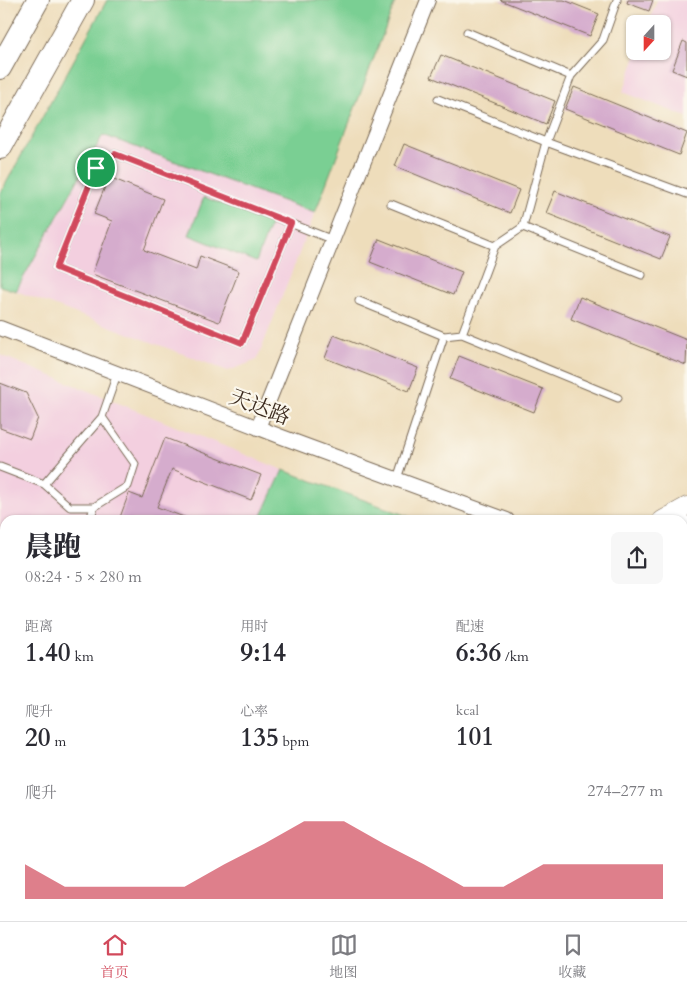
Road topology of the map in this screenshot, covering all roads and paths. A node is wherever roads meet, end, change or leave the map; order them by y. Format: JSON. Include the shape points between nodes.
{"nodes":[{"id":1,"x":38,"y":0,"type":"edge"},
{"id":2,"x":83,"y":0,"type":"edge"},
{"id":3,"x":428,"y":0,"type":"edge"},
{"id":4,"x":617,"y":0,"type":"edge"},
{"id":5,"x":467,"y":32,"type":"dead end"},
{"id":6,"x":0,"y":68,"type":"edge"},
{"id":7,"x":570,"y":76,"type":"junction"},
{"id":8,"x":438,"y":99,"type":"dead end"},
{"id":9,"x":546,"y":142,"type":"junction"},
{"id":10,"x":0,"y":148,"type":"edge"},
{"id":11,"x":687,"y":194,"type":"edge"},
{"id":12,"x":391,"y":204,"type":"dead end"},
{"id":13,"x":291,"y":223,"type":"junction"},
{"id":14,"x":523,"y":227,"type":"junction"},
{"id":15,"x":333,"y":240,"type":"junction"},
{"id":16,"x":495,"y":246,"type":"junction"},
{"id":17,"x":642,"y":275,"type":"dead end"},
{"id":18,"x":359,"y":302,"type":"dead end"},
{"id":19,"x":0,"y":328,"type":"edge"},
{"id":20,"x":462,"y":334,"type":"junction"},
{"id":21,"x":444,"y":336,"type":"junction"},
{"id":22,"x":117,"y":374,"type":"junction"},
{"id":23,"x":618,"y":398,"type":"dead end"},
{"id":24,"x":102,"y":417,"type":"junction"},
{"id":25,"x":258,"y":428,"type":"junction"},
{"id":26,"x":0,"y":467,"type":"edge"},
{"id":27,"x":397,"y":479,"type":"junction"},
{"id":28,"x":44,"y":484,"type":"junction"},
{"id":29,"x":687,"y":506,"type":"edge"},
{"id":30,"x":94,"y":507,"type":"junction"},
{"id":31,"x":92,"y":515,"type":"edge"},
{"id":32,"x":494,"y":515,"type":"edge"},
{"id":33,"x":671,"y":515,"type":"edge"}],
"edges":[{"from":1,"to":6,"type":"highway"},
{"from":2,"to":10,"type":"highway"},
{"from":3,"to":15,"type":"street"},
{"from":4,"to":7,"type":"lane","via":[[603,40]]},
{"from":5,"to":7,"type":"lane"},
{"from":7,"to":9,"type":"lane"},
{"from":8,"to":9,"type":"lane"},
{"from":9,"to":11,"type":"lane"},
{"from":9,"to":14,"type":"lane"},
{"from":12,"to":16,"type":"lane"},
{"from":13,"to":13,"type":"lane","via":[[115,154],[96,168],[56,268],[242,343]]},
{"from":13,"to":15,"type":"lane"},
{"from":14,"to":16,"type":"lane"},
{"from":14,"to":17,"type":"lane"},
{"from":15,"to":25,"type":"street"},
{"from":16,"to":20,"type":"lane"},
{"from":18,"to":21,"type":"lane"},
{"from":19,"to":22,"type":"street","name":"天达路"},
{"from":20,"to":21,"type":"lane"},
{"from":20,"to":23,"type":"lane"},
{"from":21,"to":27,"type":"lane"},
{"from":22,"to":24,"type":"lane"},
{"from":22,"to":25,"type":"street","name":"天达路"},
{"from":24,"to":28,"type":"lane"},
{"from":24,"to":30,"type":"lane","via":[[134,464],[128,486]]},
{"from":25,"to":27,"type":"street","name":"天达路"},
{"from":26,"to":28,"type":"lane"},
{"from":27,"to":32,"type":"street","name":"天达路"},
{"from":28,"to":30,"type":"lane","via":[[70,507]]},
{"from":29,"to":33,"type":"street"},
{"from":30,"to":31,"type":"lane"}]}
